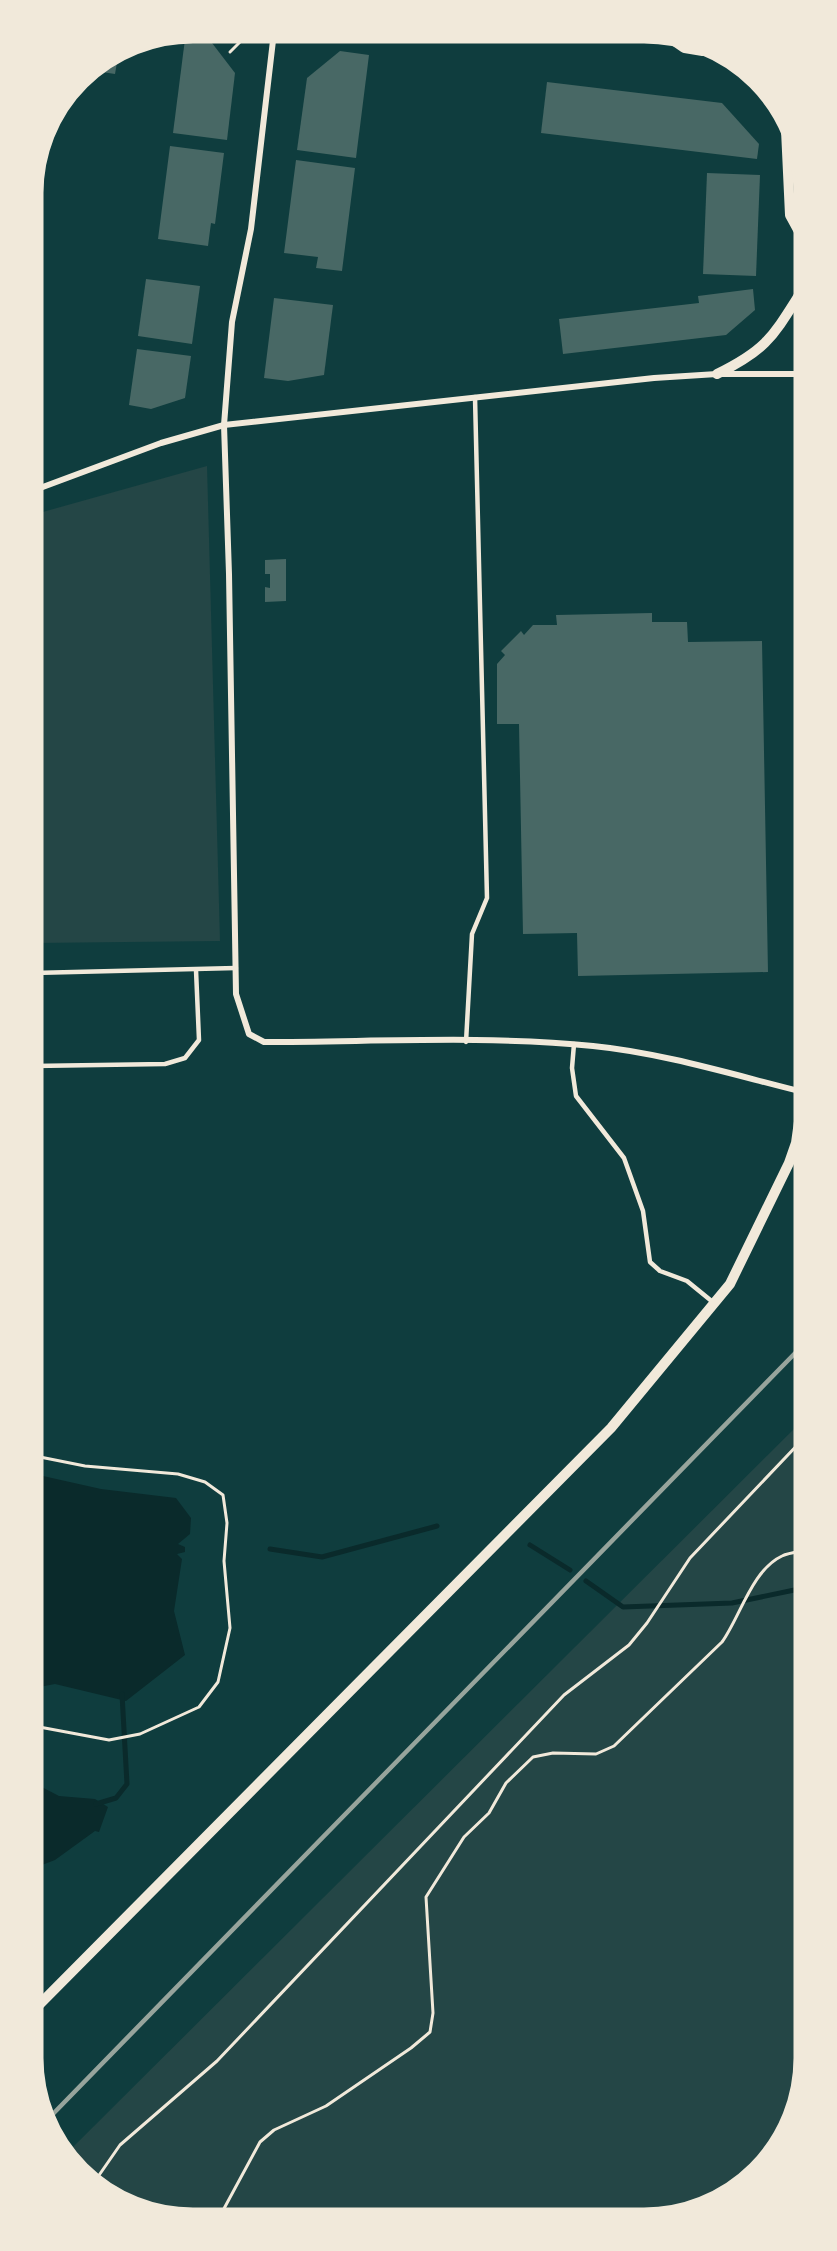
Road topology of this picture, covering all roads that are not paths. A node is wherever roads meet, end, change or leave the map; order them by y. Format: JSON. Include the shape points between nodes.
{"nodes":[{"id":1,"x":273,"y":42,"type":"edge"},
{"id":2,"x":787,"y":143,"type":"edge"},
{"id":3,"x":795,"y":224,"type":"edge"},
{"id":4,"x":795,"y":301,"type":"edge"},
{"id":5,"x":717,"y":374,"type":"junction"},
{"id":6,"x":795,"y":374,"type":"edge"},
{"id":7,"x":475,"y":397,"type":"junction"},
{"id":8,"x":224,"y":425,"type":"junction"},
{"id":9,"x":42,"y":487,"type":"edge"},
{"id":10,"x":236,"y":968,"type":"junction"},
{"id":11,"x":196,"y":970,"type":"junction"},
{"id":12,"x":42,"y":973,"type":"edge"},
{"id":13,"x":466,"y":1042,"type":"junction"},
{"id":14,"x":574,"y":1044,"type":"junction"},
{"id":15,"x":42,"y":1066,"type":"edge"},
{"id":16,"x":795,"y":1087,"type":"edge"},
{"id":17,"x":795,"y":1146,"type":"edge"},
{"id":18,"x":714,"y":1303,"type":"junction"},
{"id":19,"x":42,"y":2001,"type":"edge"}],
"edges":[{"from":1,"to":8,"type":"street","via":[[251,229],[232,322]]},
{"from":2,"to":3,"type":"street","via":[[790,215]]},
{"from":4,"to":5,"type":"street","via":[[771,339],[748,358]]},
{"from":5,"to":6,"type":"street"},
{"from":5,"to":7,"type":"street"},
{"from":7,"to":8,"type":"street"},
{"from":7,"to":13,"type":"lane","via":[[487,898],[472,934]]},
{"from":8,"to":9,"type":"street","via":[[161,443]]},
{"from":8,"to":10,"type":"street"},
{"from":10,"to":11,"type":"lane"},
{"from":10,"to":13,"type":"street","via":[[236,994],[249,1034],[264,1042]]},
{"from":11,"to":12,"type":"lane"},
{"from":11,"to":15,"type":"lane","via":[[199,1040],[185,1058],[165,1064]]},
{"from":13,"to":14,"type":"street"},
{"from":14,"to":16,"type":"street","via":[[636,1052]]},
{"from":14,"to":18,"type":"lane","via":[[576,1096],[624,1158],[643,1211],[650,1262],[660,1271],[687,1281]]},
{"from":17,"to":18,"type":"street","via":[[781,1183],[730,1284]]},
{"from":18,"to":19,"type":"street","via":[[611,1428]]}]}
